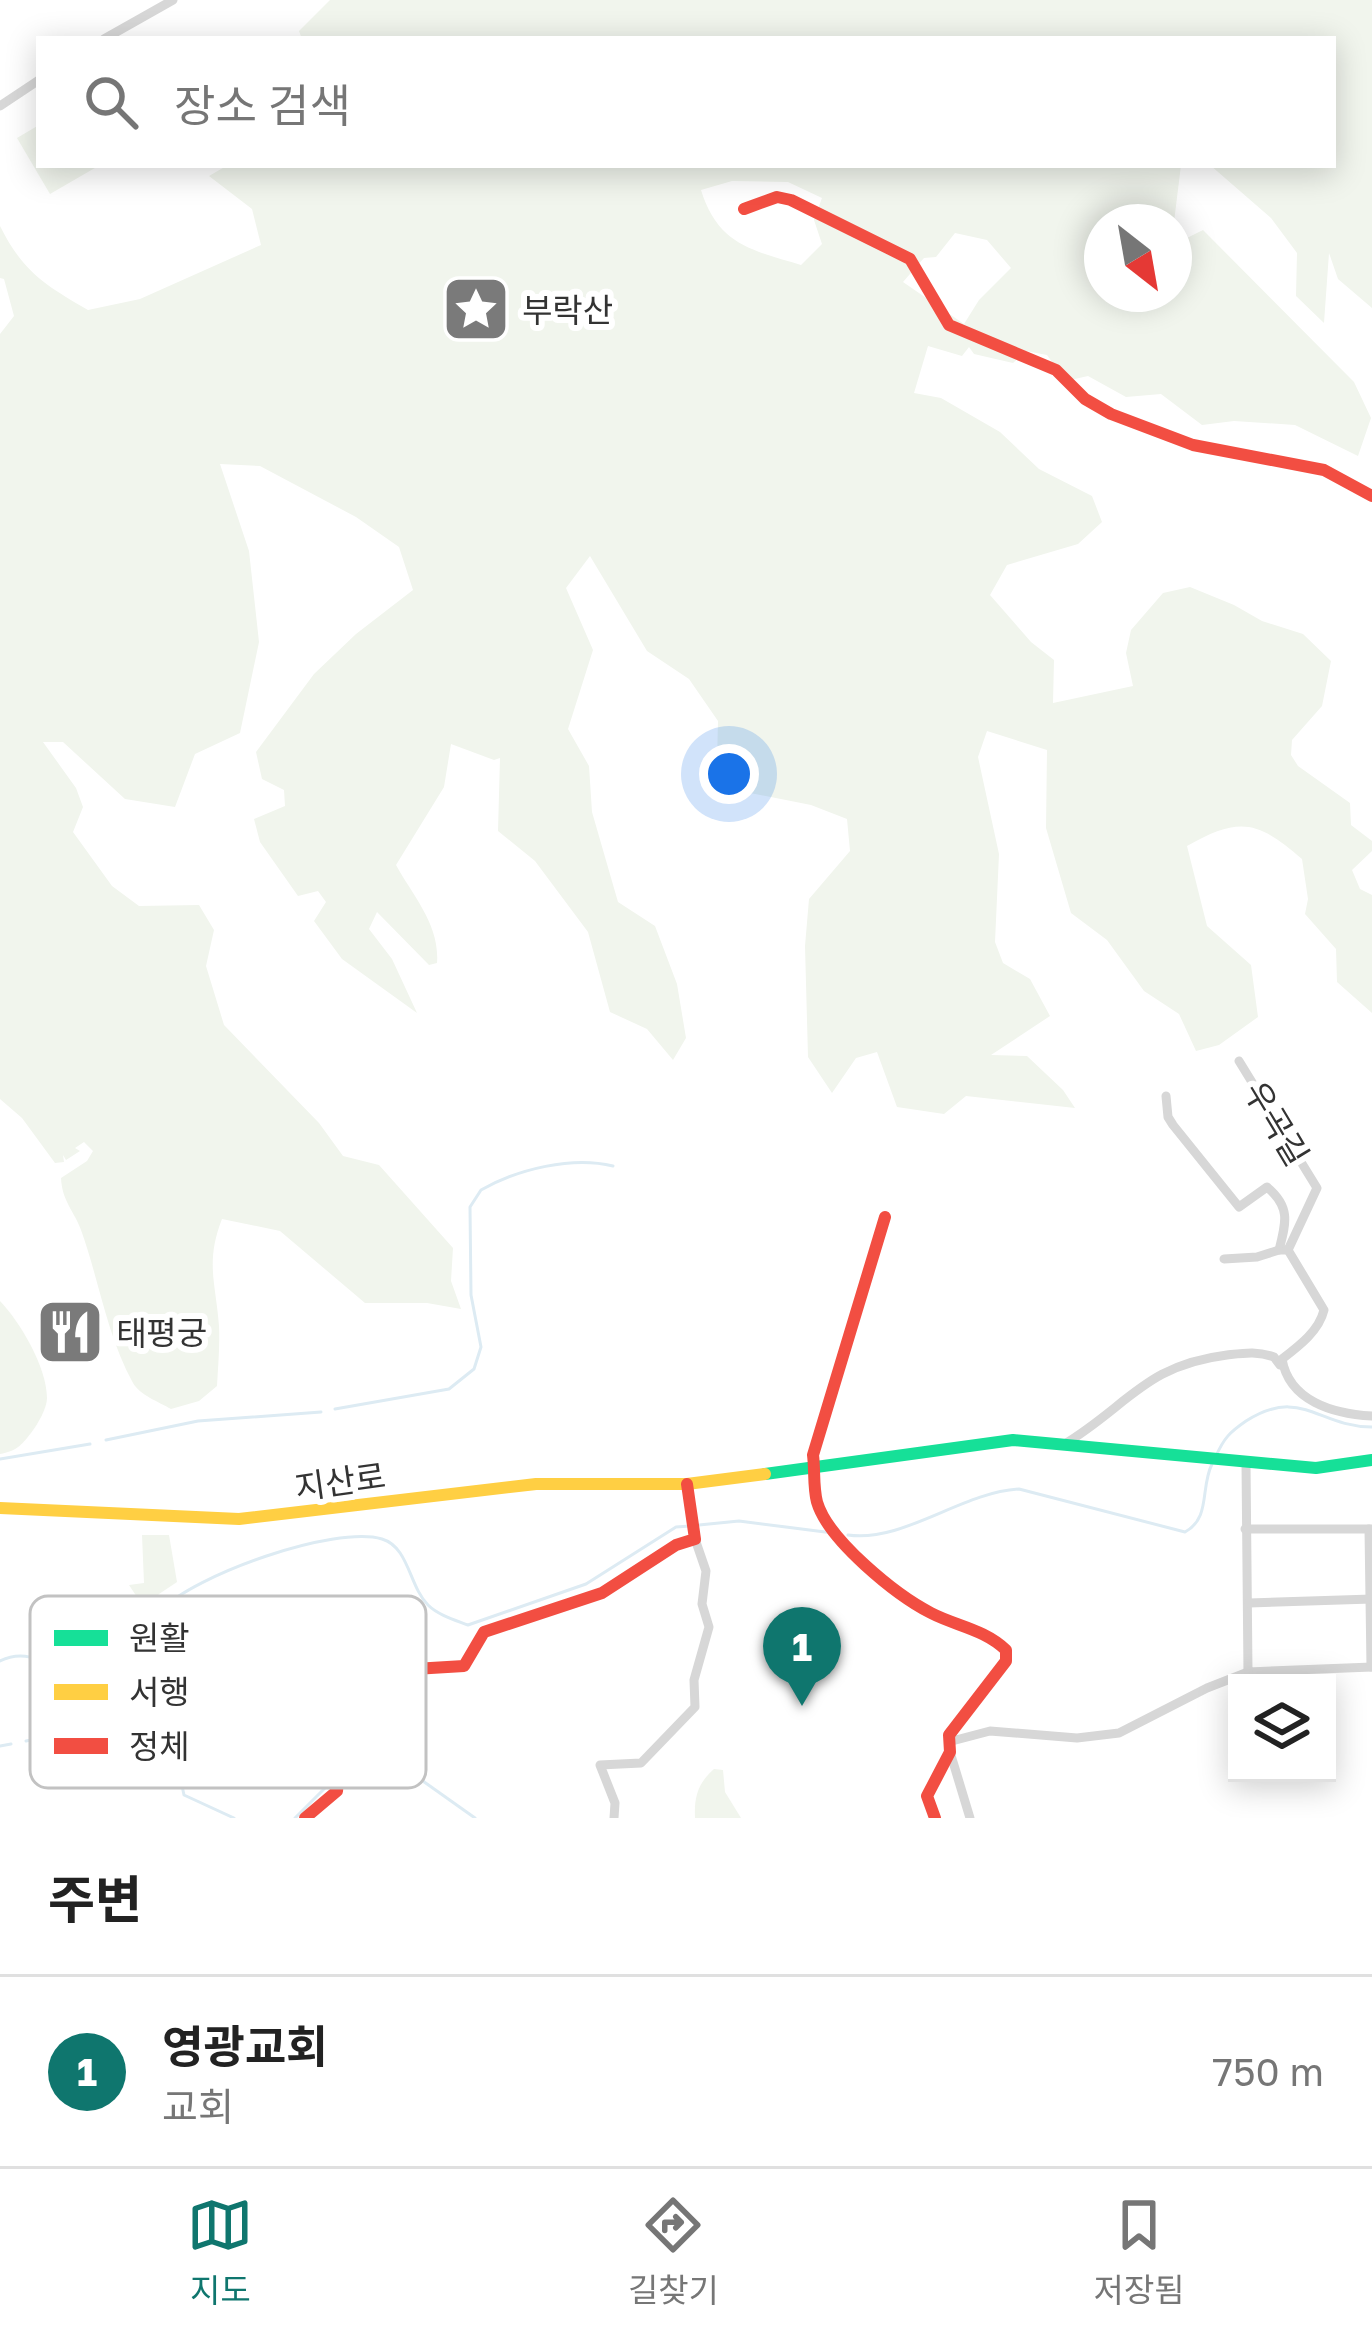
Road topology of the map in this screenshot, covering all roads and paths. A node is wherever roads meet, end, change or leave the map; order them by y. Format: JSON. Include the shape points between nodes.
{"nodes":[{"id":1,"x":173,"y":0,"type":"edge"},
{"id":2,"x":109,"y":36,"type":"edge"},
{"id":3,"x":36,"y":82,"type":"edge"},
{"id":4,"x":0,"y":106,"type":"edge"},
{"id":5,"x":744,"y":209,"type":"dead end"},
{"id":6,"x":1372,"y":496,"type":"edge"},
{"id":7,"x":1239,"y":1060,"type":"dead end"},
{"id":8,"x":1166,"y":1096,"type":"dead end"},
{"id":9,"x":885,"y":1217,"type":"dead end"},
{"id":10,"x":1284,"y":1250,"type":"junction"},
{"id":11,"x":1224,"y":1259,"type":"dead end"},
{"id":12,"x":1285,"y":1376,"type":"junction"},
{"id":13,"x":1372,"y":1416,"type":"edge"},
{"id":14,"x":1063,"y":1444,"type":"junction"},
{"id":15,"x":1372,"y":1460,"type":"edge"},
{"id":16,"x":1246,"y":1463,"type":"junction"},
{"id":17,"x":815,"y":1467,"type":"junction"},
{"id":18,"x":687,"y":1484,"type":"junction"},
{"id":19,"x":0,"y":1508,"type":"edge"},
{"id":20,"x":1245,"y":1529,"type":"junction"},
{"id":21,"x":1370,"y":1529,"type":"edge"},
{"id":22,"x":694,"y":1530,"type":"junction"},
{"id":23,"x":1371,"y":1599,"type":"edge"},
{"id":24,"x":1249,"y":1603,"type":"junction"},
{"id":25,"x":1371,"y":1667,"type":"edge"},
{"id":26,"x":426,"y":1669,"type":"edge"},
{"id":27,"x":1248,"y":1672,"type":"junction"},
{"id":28,"x":951,"y":1747,"type":"junction"},
{"id":29,"x":337,"y":1788,"type":"edge"},
{"id":30,"x":305,"y":1818,"type":"edge"},
{"id":31,"x":614,"y":1818,"type":"edge"},
{"id":32,"x":935,"y":1818,"type":"edge"},
{"id":33,"x":970,"y":1818,"type":"edge"}],
"edges":[{"from":1,"to":2,"type":"street"},
{"from":3,"to":4,"type":"street"},
{"from":5,"to":6,"type":"street","via":[[791,200],[910,259],[949,325],[1056,370],[1111,414],[1193,445],[1324,470]]},
{"from":7,"to":10,"type":"street","name":"우곡길","via":[[1317,1188]]},
{"from":8,"to":10,"type":"street","name":"우곡길","via":[[1173,1125],[1239,1207],[1268,1186],[1279,1198]]},
{"from":9,"to":17,"type":"street"},
{"from":10,"to":11,"type":"street"},
{"from":10,"to":12,"type":"street","name":"우곡길","via":[[1324,1310],[1282,1359]]},
{"from":12,"to":13,"type":"street","via":[[1308,1400]]},
{"from":12,"to":14,"type":"street","via":[[1274,1357],[1205,1357],[1150,1378]]},
{"from":14,"to":16,"type":"street","name":"지산로"},
{"from":14,"to":17,"type":"street","name":"지산로","via":[[1013,1440]]},
{"from":15,"to":16,"type":"street","name":"지산로","via":[[1316,1468]]},
{"from":16,"to":20,"type":"street"},
{"from":17,"to":18,"type":"street","name":"지산로"},
{"from":17,"to":28,"type":"street","via":[[820,1510],[899,1594],[1006,1650],[1006,1661],[949,1735]]},
{"from":18,"to":19,"type":"street","name":"지산로","via":[[536,1484],[239,1519]]},
{"from":18,"to":22,"type":"street"},
{"from":20,"to":21,"type":"street"},
{"from":20,"to":24,"type":"street"},
{"from":21,"to":23,"type":"street"},
{"from":22,"to":26,"type":"street","via":[[602,1593],[484,1632],[464,1666]]},
{"from":22,"to":31,"type":"street","via":[[710,1628],[694,1680],[695,1707],[641,1763],[600,1766]]},
{"from":23,"to":24,"type":"street"},
{"from":23,"to":25,"type":"street"},
{"from":24,"to":27,"type":"street"},
{"from":25,"to":27,"type":"street"},
{"from":27,"to":28,"type":"street","via":[[1119,1733],[990,1731]]},
{"from":28,"to":32,"type":"street","via":[[927,1796]]},
{"from":28,"to":33,"type":"street"},
{"from":29,"to":30,"type":"street"}]}
